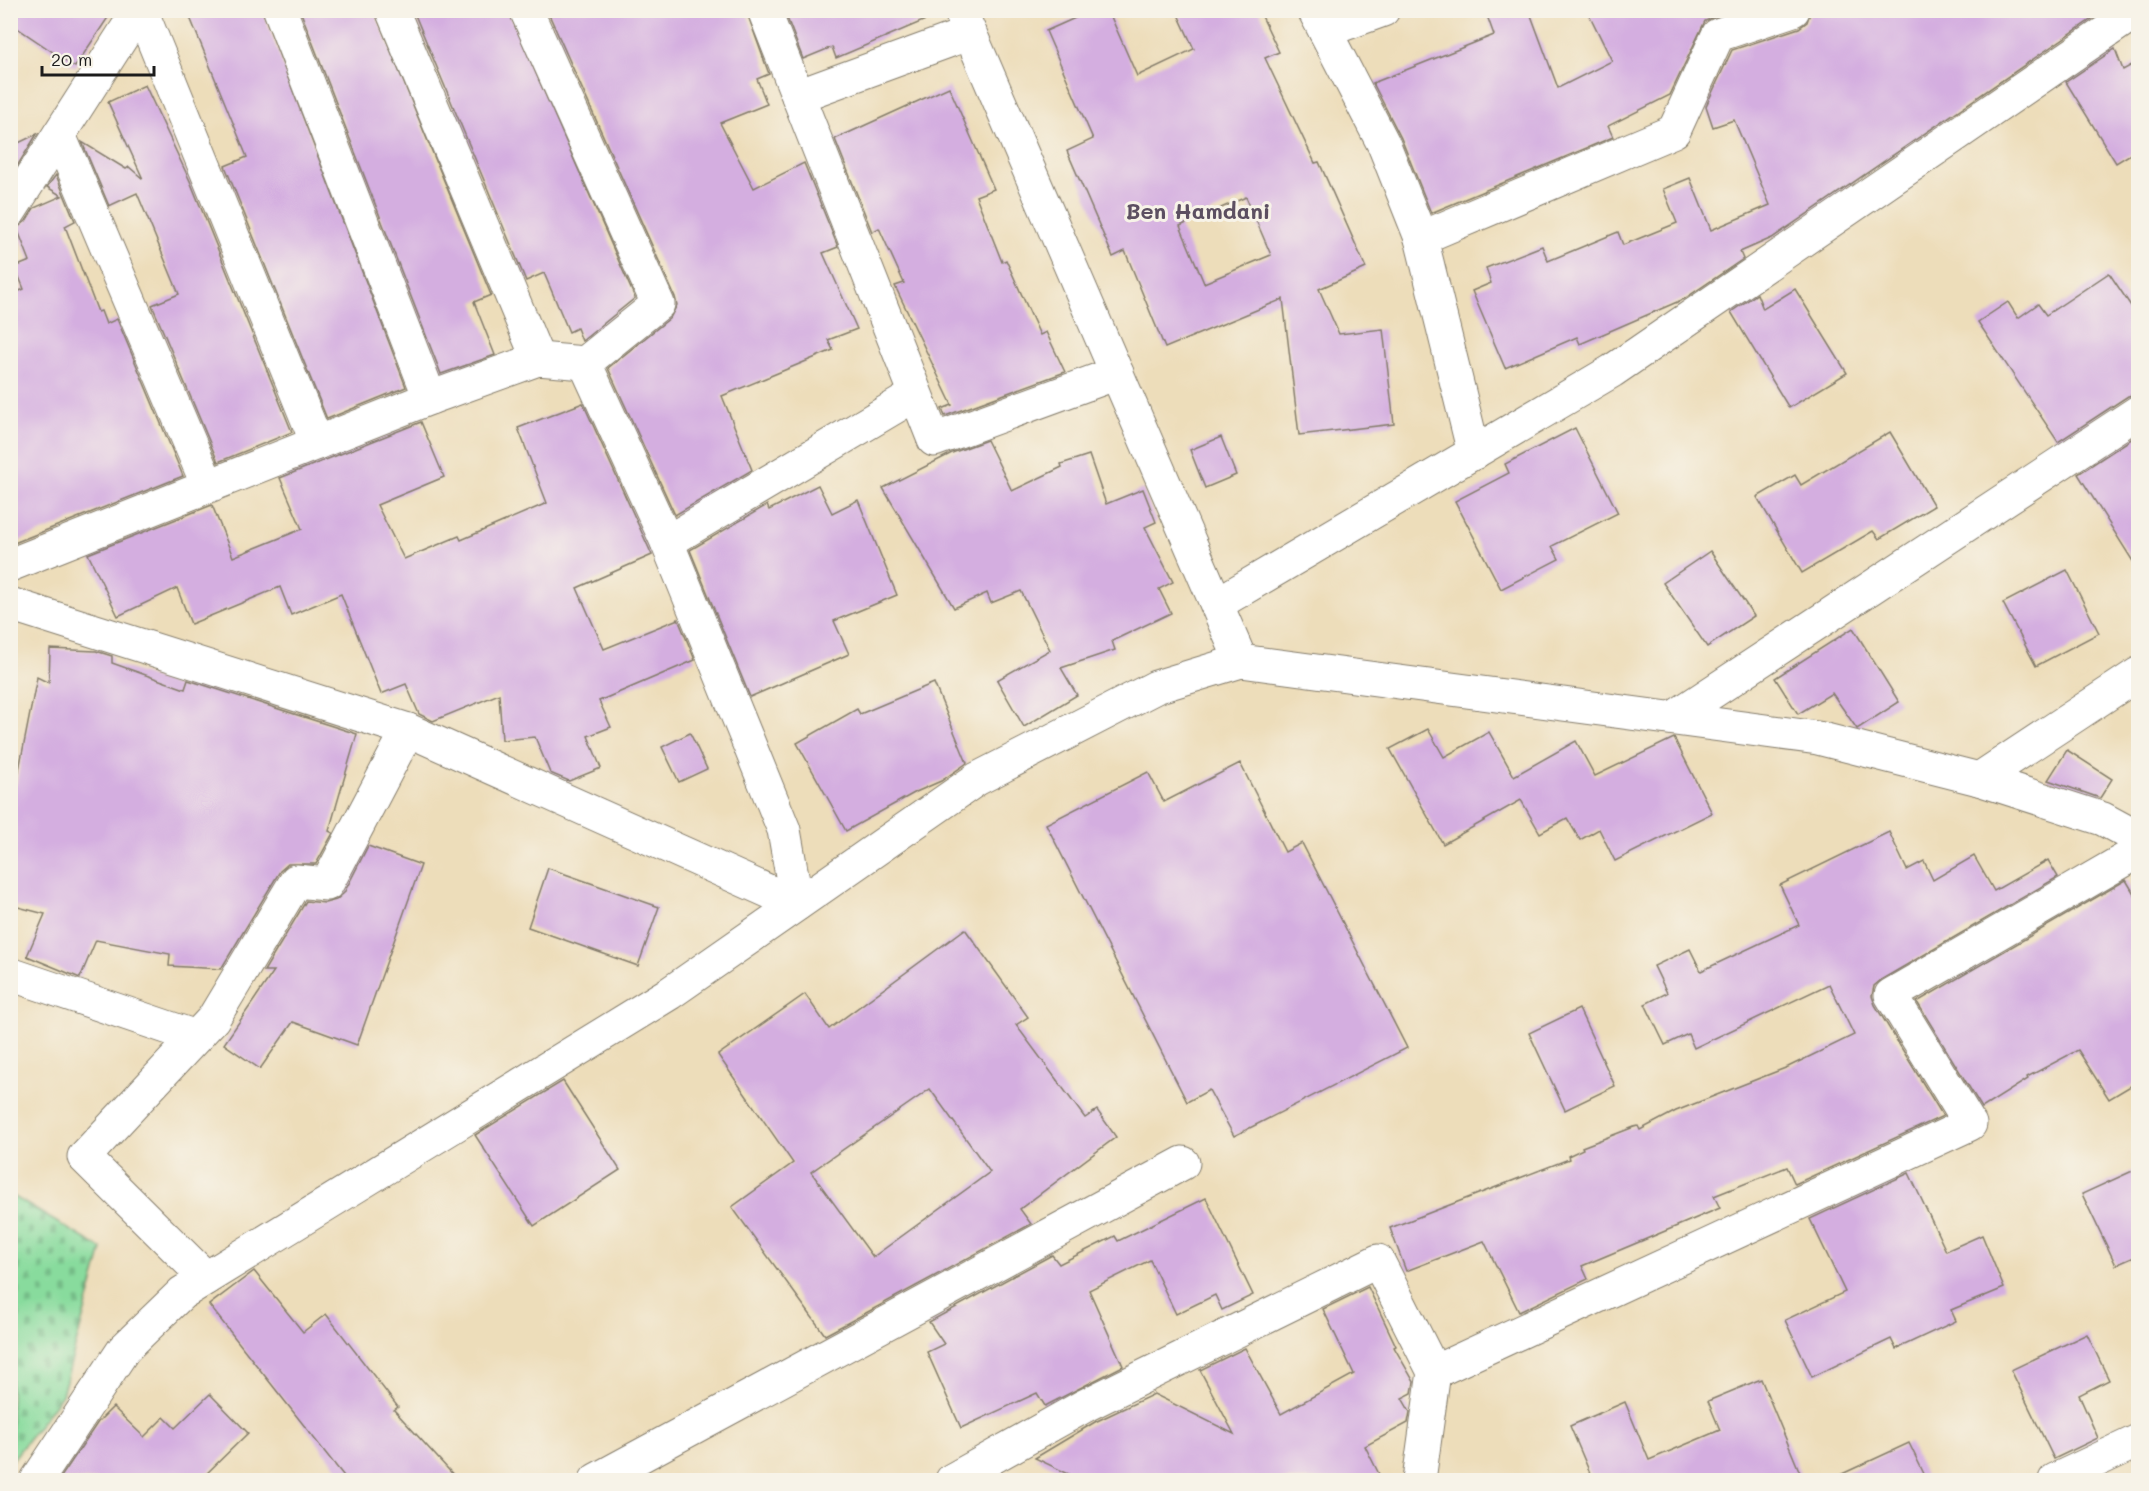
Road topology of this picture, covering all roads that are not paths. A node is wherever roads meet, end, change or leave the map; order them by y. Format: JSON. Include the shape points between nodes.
{"nodes":[{"id":1,"x":140,"y":10,"type":"edge"},
{"id":2,"x":280,"y":10,"type":"edge"},
{"id":3,"x":392,"y":10,"type":"edge"},
{"id":4,"x":526,"y":10,"type":"edge"},
{"id":5,"x":764,"y":10,"type":"edge"},
{"id":6,"x":1383,"y":10,"type":"edge"},
{"id":7,"x":1793,"y":10,"type":"edge"},
{"id":8,"x":2116,"y":10,"type":"edge"},
{"id":9,"x":1319,"y":21,"type":"edge"},
{"id":10,"x":965,"y":22,"type":"edge"},
{"id":11,"x":798,"y":96,"type":"junction"},
{"id":12,"x":59,"y":135,"type":"junction"},
{"id":13,"x":10,"y":212,"type":"edge"},
{"id":14,"x":1421,"y":238,"type":"junction"},
{"id":15,"x":538,"y":359,"type":"junction"},
{"id":16,"x":585,"y":363,"type":"junction"},
{"id":17,"x":1117,"y":373,"type":"junction"},
{"id":18,"x":915,"y":395,"type":"junction"},
{"id":19,"x":430,"y":398,"type":"junction"},
{"id":20,"x":2139,"y":412,"type":"edge"},
{"id":21,"x":317,"y":444,"type":"junction"},
{"id":22,"x":1474,"y":453,"type":"junction"},
{"id":23,"x":208,"y":486,"type":"junction"},
{"id":24,"x":667,"y":542,"type":"junction"},
{"id":25,"x":10,"y":565,"type":"edge"},
{"id":26,"x":10,"y":604,"type":"edge"},
{"id":27,"x":1216,"y":604,"type":"junction"},
{"id":28,"x":1241,"y":661,"type":"junction"},
{"id":29,"x":2139,"y":674,"type":"edge"},
{"id":30,"x":1673,"y":718,"type":"junction"},
{"id":31,"x":408,"y":730,"type":"junction"},
{"id":32,"x":1978,"y":779,"type":"junction"},
{"id":33,"x":2139,"y":838,"type":"edge"},
{"id":34,"x":2139,"y":852,"type":"edge"},
{"id":35,"x":797,"y":904,"type":"junction"},
{"id":36,"x":10,"y":974,"type":"edge"},
{"id":37,"x":196,"y":1037,"type":"junction"},
{"id":38,"x":1183,"y":1163,"type":"dead end"},
{"id":39,"x":206,"y":1278,"type":"junction"},
{"id":40,"x":1434,"y":1372,"type":"junction"},
{"id":41,"x":2139,"y":1441,"type":"edge"},
{"id":42,"x":37,"y":1480,"type":"edge"},
{"id":43,"x":596,"y":1480,"type":"edge"},
{"id":44,"x":952,"y":1480,"type":"edge"},
{"id":45,"x":1419,"y":1480,"type":"edge"},
{"id":46,"x":2055,"y":1480,"type":"edge"}],
"edges":[{"from":1,"to":12,"type":"street"},
{"from":1,"to":21,"type":"street"},
{"from":2,"to":19,"type":"street"},
{"from":3,"to":15,"type":"street"},
{"from":4,"to":16,"type":"street","via":[[658,304]]},
{"from":5,"to":11,"type":"street"},
{"from":6,"to":9,"type":"street"},
{"from":7,"to":14,"type":"street","via":[[1718,35],[1674,132]]},
{"from":8,"to":22,"type":"street","via":[[2122,21],[2102,35],[1612,371]]},
{"from":9,"to":14,"type":"street","via":[[1384,145]]},
{"from":10,"to":11,"type":"street"},
{"from":10,"to":17,"type":"street"},
{"from":11,"to":18,"type":"street"},
{"from":12,"to":13,"type":"street"},
{"from":12,"to":23,"type":"street"},
{"from":14,"to":22,"type":"street"},
{"from":15,"to":16,"type":"street"},
{"from":15,"to":19,"type":"street"},
{"from":16,"to":24,"type":"street"},
{"from":17,"to":18,"type":"street","via":[[934,440]]},
{"from":17,"to":27,"type":"street"},
{"from":18,"to":24,"type":"street"},
{"from":19,"to":21,"type":"street"},
{"from":20,"to":30,"type":"street"},
{"from":21,"to":23,"type":"street"},
{"from":22,"to":27,"type":"street"},
{"from":23,"to":25,"type":"street"},
{"from":24,"to":35,"type":"street","via":[[784,830]]},
{"from":26,"to":31,"type":"street"},
{"from":27,"to":28,"type":"street"},
{"from":28,"to":30,"type":"street"},
{"from":28,"to":35,"type":"street","via":[[1156,687],[977,779]]},
{"from":29,"to":32,"type":"street"},
{"from":30,"to":32,"type":"street","via":[[1818,738]]},
{"from":31,"to":35,"type":"street"},
{"from":31,"to":37,"type":"street","via":[[327,884],[296,881],[213,1019]]},
{"from":32,"to":33,"type":"street","via":[[2103,819]]},
{"from":34,"to":40,"type":"street","via":[[1891,994],[1970,1125]]},
{"from":35,"to":39,"type":"street","via":[[670,993]]},
{"from":36,"to":37,"type":"street"},
{"from":37,"to":39,"type":"street","via":[[84,1157]]},
{"from":38,"to":43,"type":"street"},
{"from":39,"to":42,"type":"street","via":[[182,1293],[124,1349]]},
{"from":40,"to":44,"type":"street","via":[[1378,1261],[1086,1405]]},
{"from":40,"to":45,"type":"street"},
{"from":41,"to":46,"type":"street"}]}
